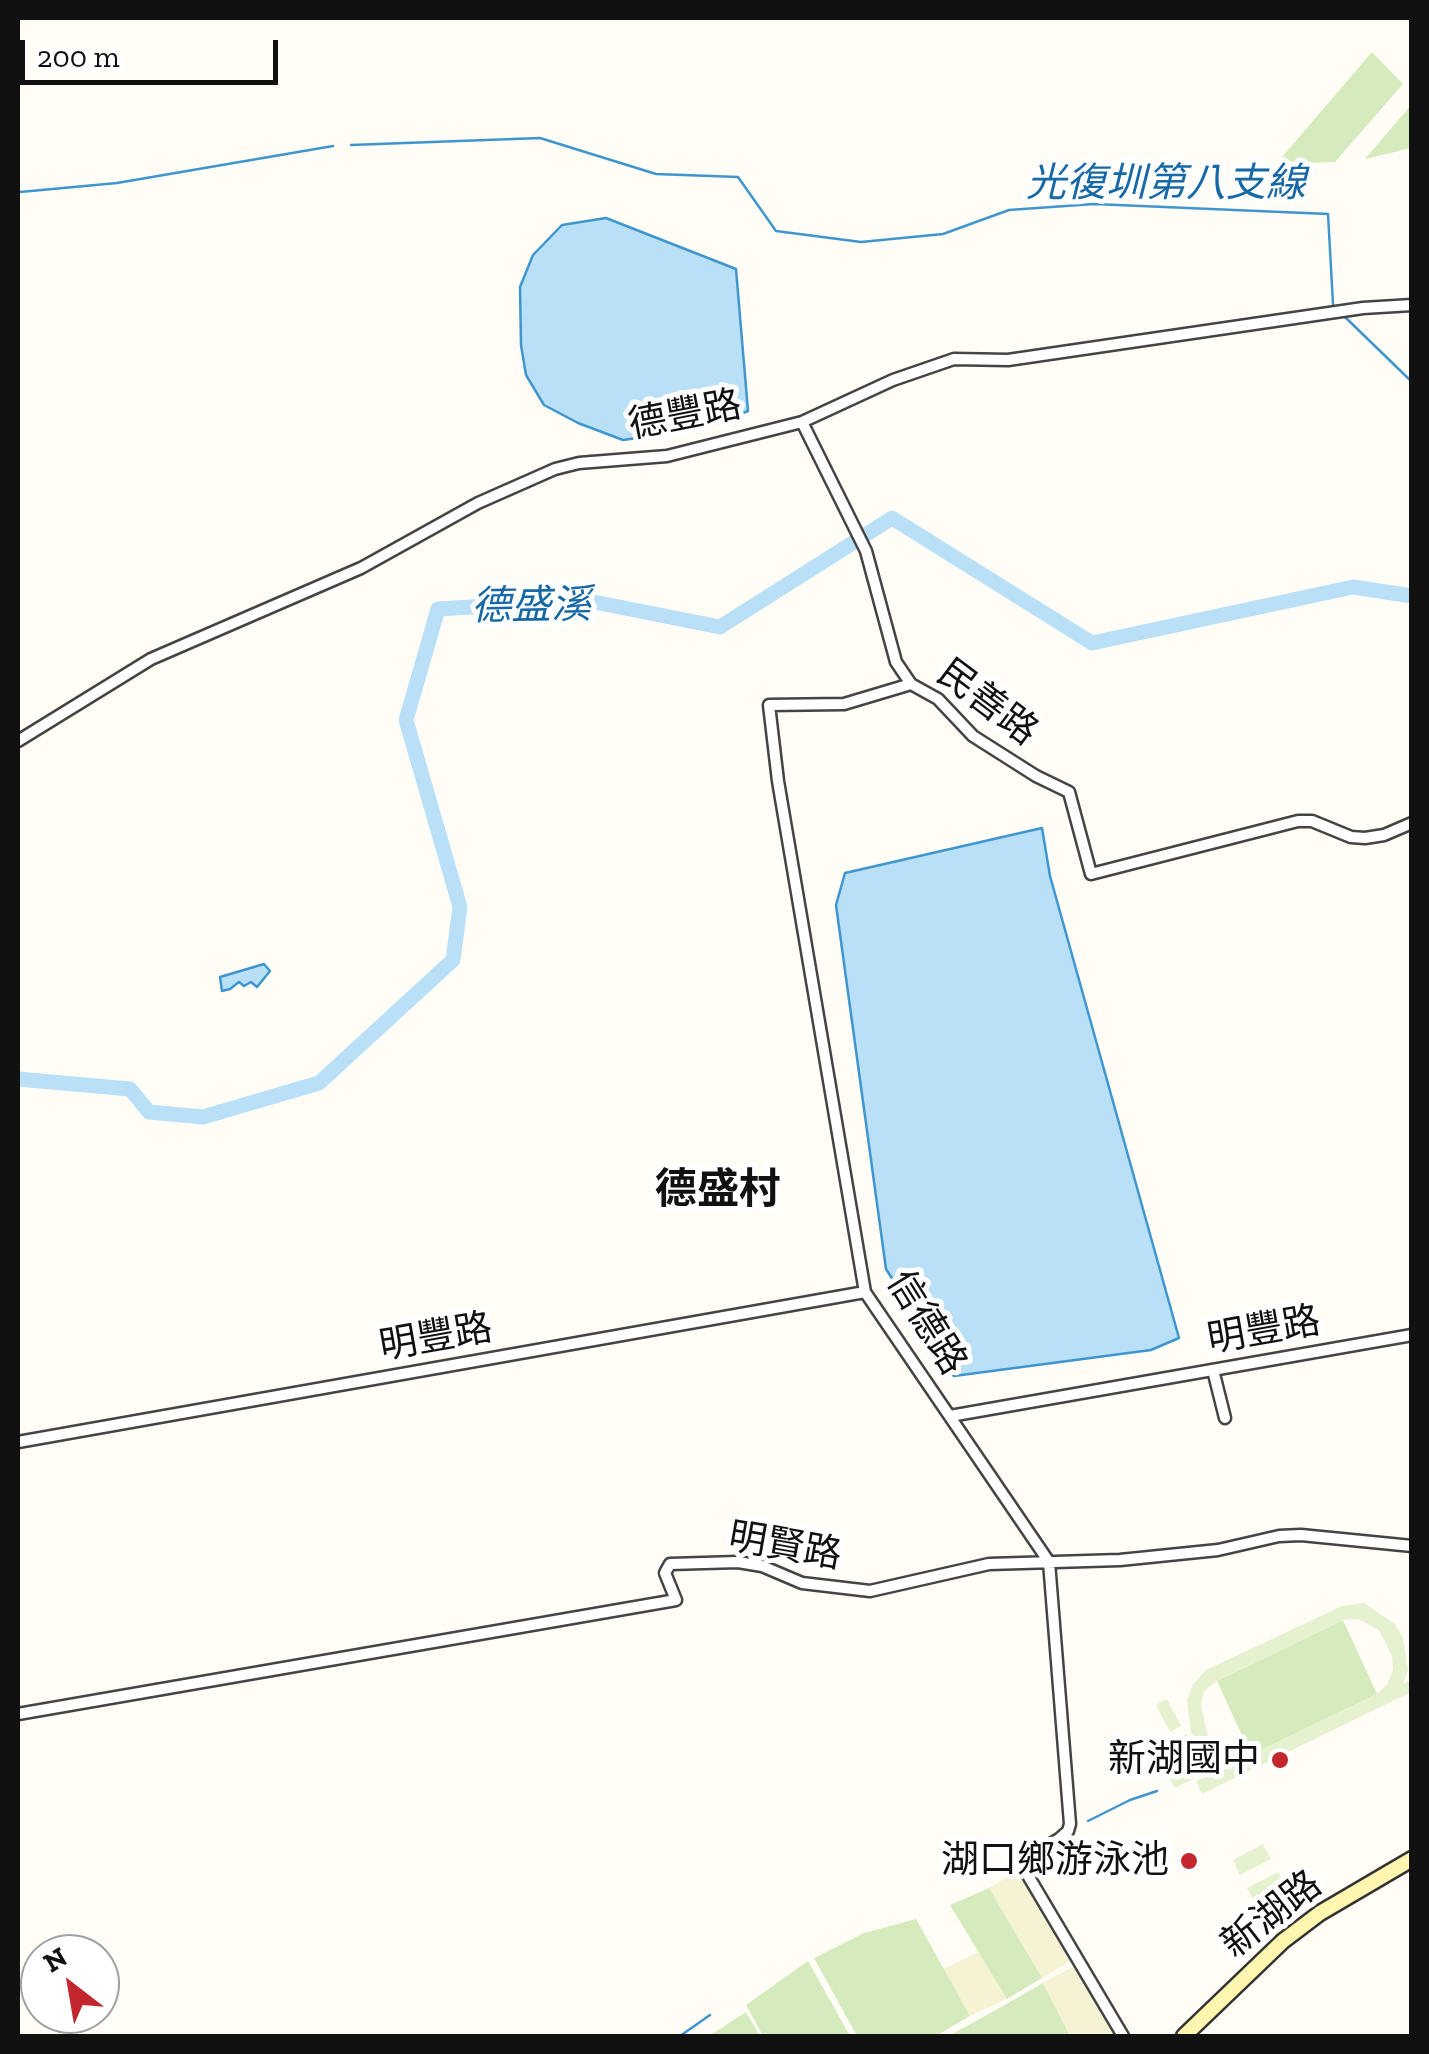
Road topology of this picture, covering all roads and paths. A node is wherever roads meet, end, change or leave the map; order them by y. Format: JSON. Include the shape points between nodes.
{"nodes":[{"id":1,"x":1412,"y":305,"type":"edge"},
{"id":2,"x":802,"y":422,"type":"junction"},
{"id":3,"x":911,"y":684,"type":"junction"},
{"id":4,"x":18,"y":741,"type":"edge"},
{"id":5,"x":1412,"y":822,"type":"edge"},
{"id":6,"x":864,"y":1292,"type":"junction"},
{"id":7,"x":1412,"y":1336,"type":"edge"},
{"id":8,"x":1213,"y":1370,"type":"junction"},
{"id":9,"x":950,"y":1416,"type":"junction"},
{"id":10,"x":1225,"y":1418,"type":"dead end"},
{"id":11,"x":18,"y":1442,"type":"edge"},
{"id":12,"x":1412,"y":1546,"type":"edge"},
{"id":13,"x":1049,"y":1562,"type":"junction"},
{"id":14,"x":18,"y":1714,"type":"edge"},
{"id":15,"x":1412,"y":1859,"type":"edge"},
{"id":16,"x":1123,"y":2036,"type":"edge"},
{"id":17,"x":1184,"y":2036,"type":"edge"}],
"edges":[{"from":1,"to":2,"type":"street","name":"德豐路","via":[[1008,360],[954,358]]},
{"from":2,"to":3,"type":"street","name":"民善路","via":[[864,546],[896,662]]},
{"from":2,"to":4,"type":"street","name":"德豐路","via":[[666,456],[578,463],[540,475],[362,568],[151,659]]},
{"from":3,"to":5,"type":"street","name":"民善路","via":[[938,699],[991,749],[1069,792],[1091,874],[1298,821],[1365,838]]},
{"from":3,"to":6,"type":"street","name":"信德路","via":[[844,704],[769,704]]},
{"from":6,"to":9,"type":"street","name":"信德路"},
{"from":6,"to":11,"type":"street","name":"明豐路"},
{"from":7,"to":8,"type":"street","name":"明豐路"},
{"from":8,"to":9,"type":"street","name":"明豐路"},
{"from":8,"to":10,"type":"street"},
{"from":9,"to":13,"type":"street","name":"信德路"},
{"from":12,"to":13,"type":"street","name":"明賢路","via":[[1301,1534],[1190,1554]]},
{"from":13,"to":14,"type":"street","name":"明賢路","via":[[989,1564],[870,1591],[802,1583],[738,1562],[670,1564],[664,1574],[676,1600]]},
{"from":13,"to":16,"type":"street","name":"信德路","via":[[1070,1824],[1060,1838],[1020,1862]]},
{"from":15,"to":17,"type":"street","name":"新湖路","via":[[1283,1941]]}]}
